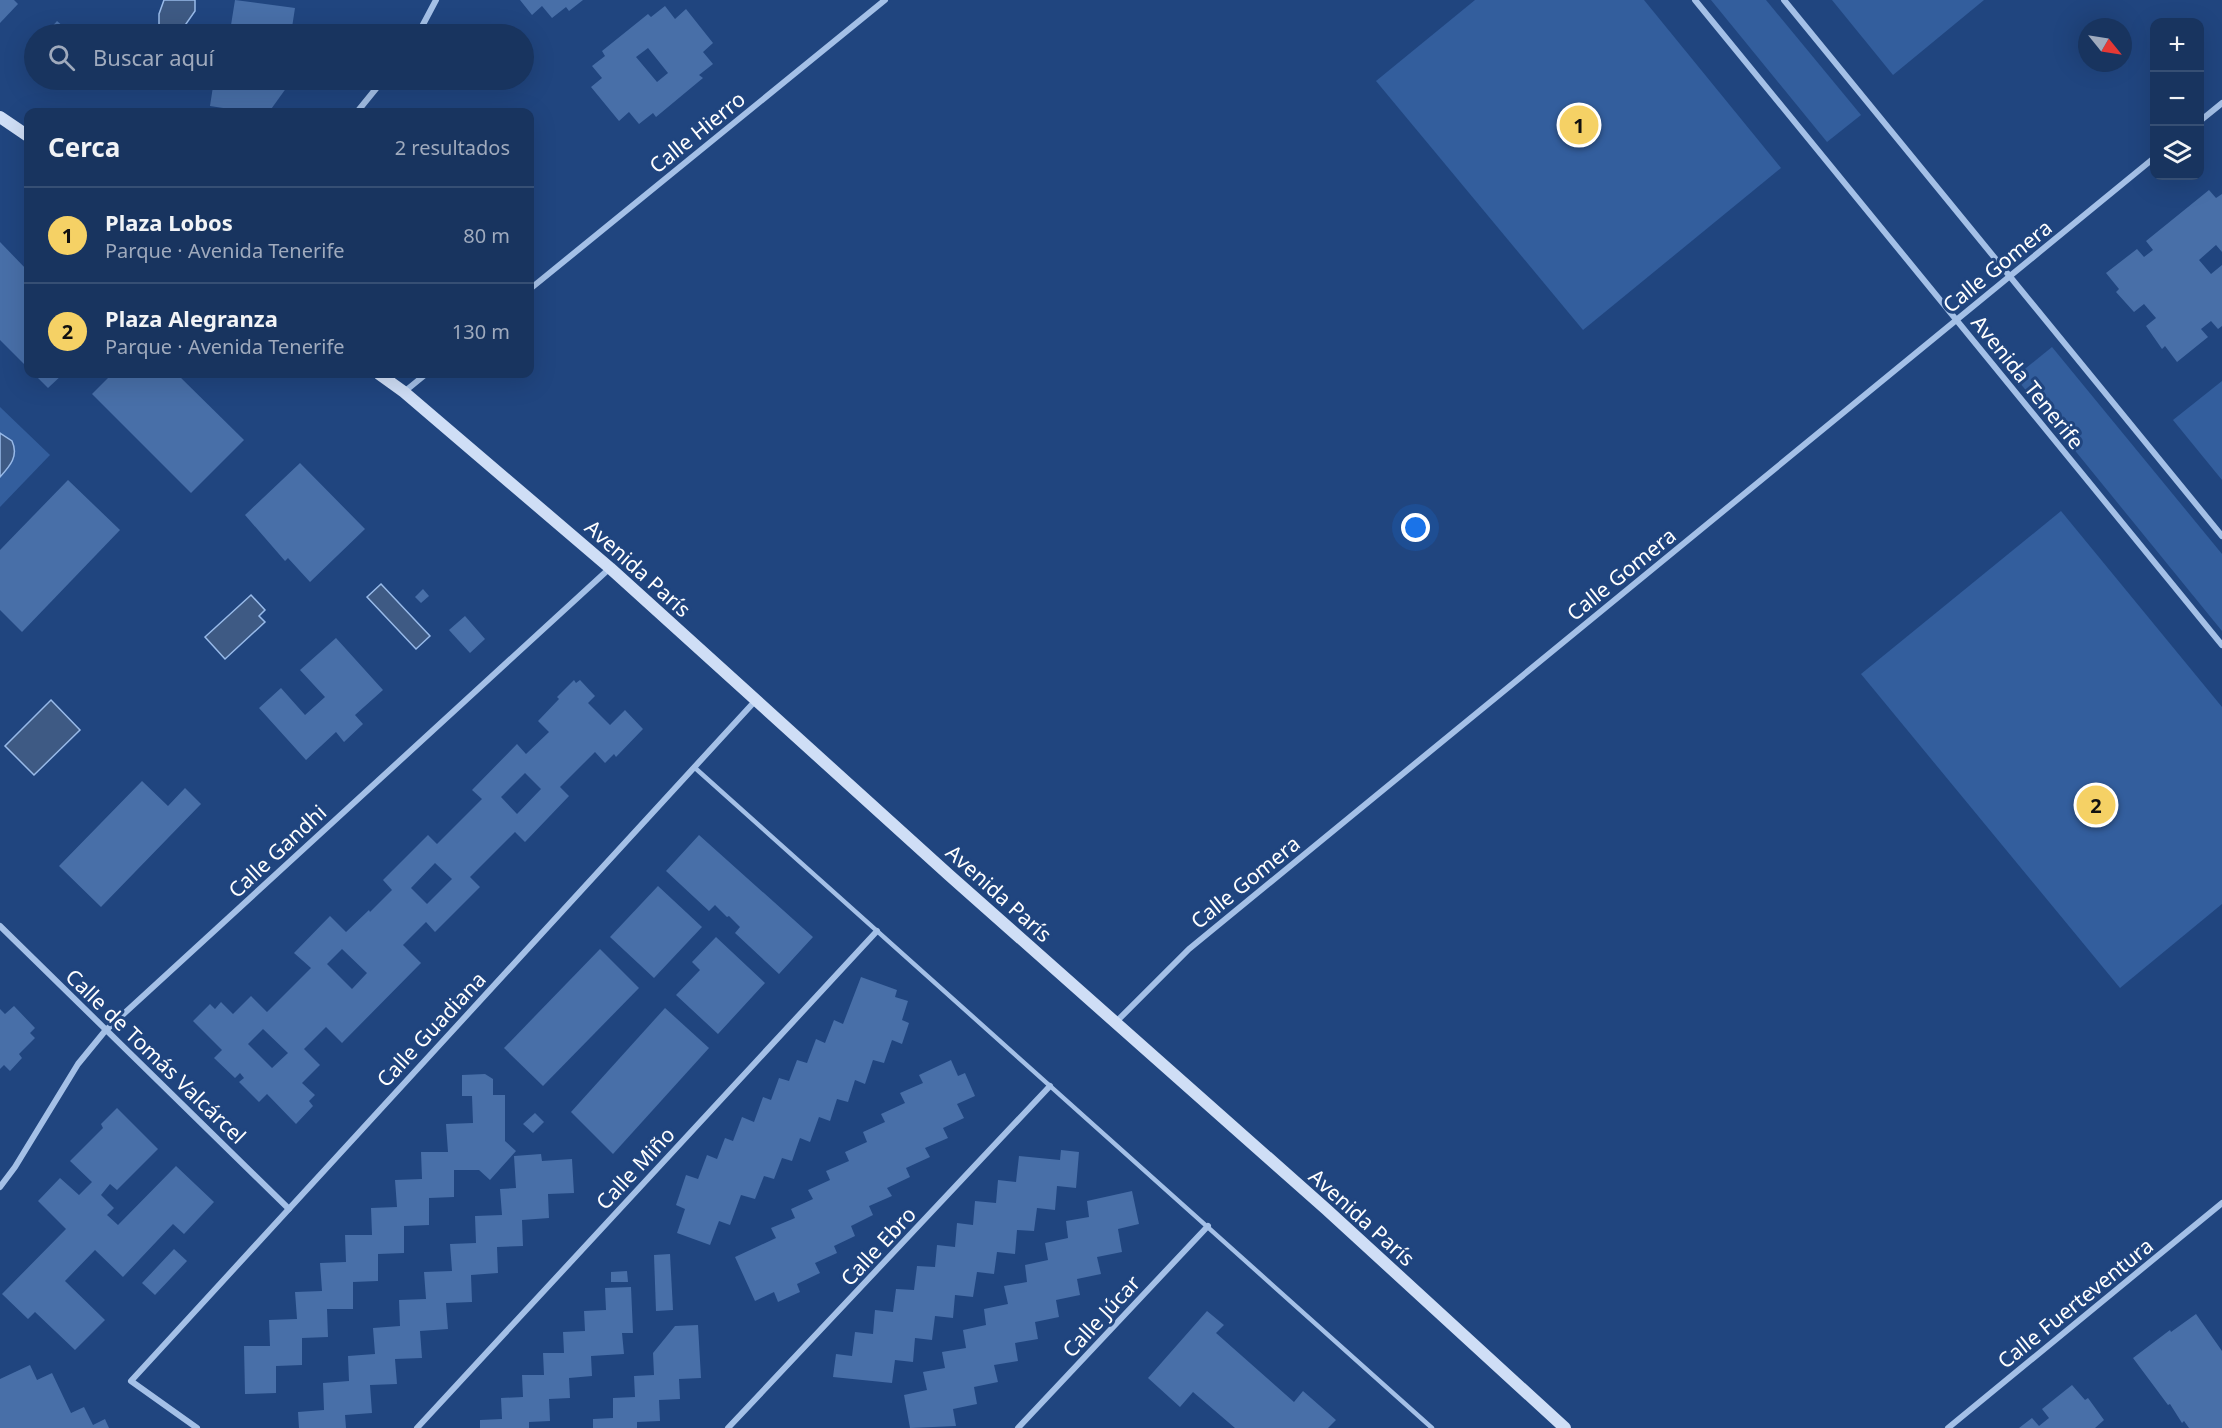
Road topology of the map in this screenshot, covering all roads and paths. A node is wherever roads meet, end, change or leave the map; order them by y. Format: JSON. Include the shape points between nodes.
{"nodes":[{"id":1,"x":436,"y":0,"type":"edge"},
{"id":2,"x":885,"y":0,"type":"edge"},
{"id":3,"x":1695,"y":0,"type":"edge"},
{"id":4,"x":1784,"y":0,"type":"edge"},
{"id":5,"x":423,"y":24,"type":"edge"},
{"id":6,"x":375,"y":90,"type":"edge"},
{"id":7,"x":2222,"y":103,"type":"edge"},
{"id":8,"x":360,"y":108,"type":"edge"},
{"id":9,"x":0,"y":117,"type":"edge"},
{"id":10,"x":2204,"y":117,"type":"edge"},
{"id":11,"x":24,"y":133,"type":"edge"},
{"id":12,"x":2150,"y":161,"type":"edge"},
{"id":13,"x":2010,"y":276,"type":"junction"},
{"id":14,"x":534,"y":286,"type":"edge"},
{"id":15,"x":1956,"y":320,"type":"junction"},
{"id":16,"x":385,"y":378,"type":"edge"},
{"id":17,"x":421,"y":378,"type":"edge"},
{"id":18,"x":404,"y":392,"type":"junction"},
{"id":19,"x":2222,"y":536,"type":"edge"},
{"id":20,"x":610,"y":568,"type":"junction"},
{"id":21,"x":2222,"y":645,"type":"edge"},
{"id":22,"x":756,"y":700,"type":"junction"},
{"id":23,"x":694,"y":767,"type":"junction"},
{"id":24,"x":0,"y":926,"type":"edge"},
{"id":25,"x":877,"y":931,"type":"junction"},
{"id":26,"x":1115,"y":1023,"type":"junction"},
{"id":27,"x":105,"y":1031,"type":"junction"},
{"id":28,"x":1050,"y":1086,"type":"junction"},
{"id":29,"x":0,"y":1187,"type":"edge"},
{"id":30,"x":2222,"y":1203,"type":"edge"},
{"id":31,"x":289,"y":1209,"type":"junction"},
{"id":32,"x":1208,"y":1226,"type":"junction"},
{"id":33,"x":197,"y":1428,"type":"edge"},
{"id":34,"x":417,"y":1428,"type":"edge"},
{"id":35,"x":728,"y":1428,"type":"edge"},
{"id":36,"x":1018,"y":1428,"type":"edge"},
{"id":37,"x":1432,"y":1428,"type":"edge"},
{"id":38,"x":1565,"y":1428,"type":"edge"},
{"id":39,"x":1948,"y":1428,"type":"edge"}],
"edges":[{"from":1,"to":5,"type":"street"},
{"from":2,"to":14,"type":"street","name":"Calle Hierro"},
{"from":3,"to":15,"type":"street","name":"Avenida Tenerife"},
{"from":4,"to":13,"type":"street"},
{"from":6,"to":8,"type":"street"},
{"from":7,"to":10,"type":"street"},
{"from":9,"to":11,"type":"main road"},
{"from":12,"to":13,"type":"street","name":"Calle Gomera"},
{"from":13,"to":15,"type":"street","name":"Calle Gomera"},
{"from":13,"to":19,"type":"street"},
{"from":15,"to":21,"type":"street","name":"Avenida Tenerife"},
{"from":15,"to":26,"type":"street","name":"Calle Gomera","via":[[1189,949]]},
{"from":16,"to":18,"type":"main road","name":"Avenida París"},
{"from":17,"to":18,"type":"street"},
{"from":18,"to":20,"type":"main road","name":"Avenida París"},
{"from":20,"to":22,"type":"main road","name":"Avenida París"},
{"from":20,"to":27,"type":"street","name":"Calle Gandhi"},
{"from":22,"to":23,"type":"street","name":"Calle Guadiana"},
{"from":22,"to":26,"type":"main road","name":"Avenida París"},
{"from":23,"to":25,"type":"lane"},
{"from":23,"to":31,"type":"street","name":"Calle Guadiana"},
{"from":24,"to":27,"type":"street","name":"Calle de Tomás Valcárcel"},
{"from":25,"to":28,"type":"lane"},
{"from":25,"to":34,"type":"street","name":"Calle Miño"},
{"from":26,"to":38,"type":"main road","name":"Avenida París"},
{"from":27,"to":29,"type":"street","name":"Calle Gandhi","via":[[78,1064]]},
{"from":27,"to":31,"type":"street","name":"Calle de Tomás Valcárcel"},
{"from":28,"to":32,"type":"lane"},
{"from":28,"to":35,"type":"street","name":"Calle Ebro"},
{"from":30,"to":39,"type":"street","name":"Calle Fuerteventura"},
{"from":31,"to":33,"type":"street","name":"Calle Guadiana","via":[[131,1381]]},
{"from":32,"to":36,"type":"street","name":"Calle Júcar"},
{"from":32,"to":37,"type":"lane"}]}
